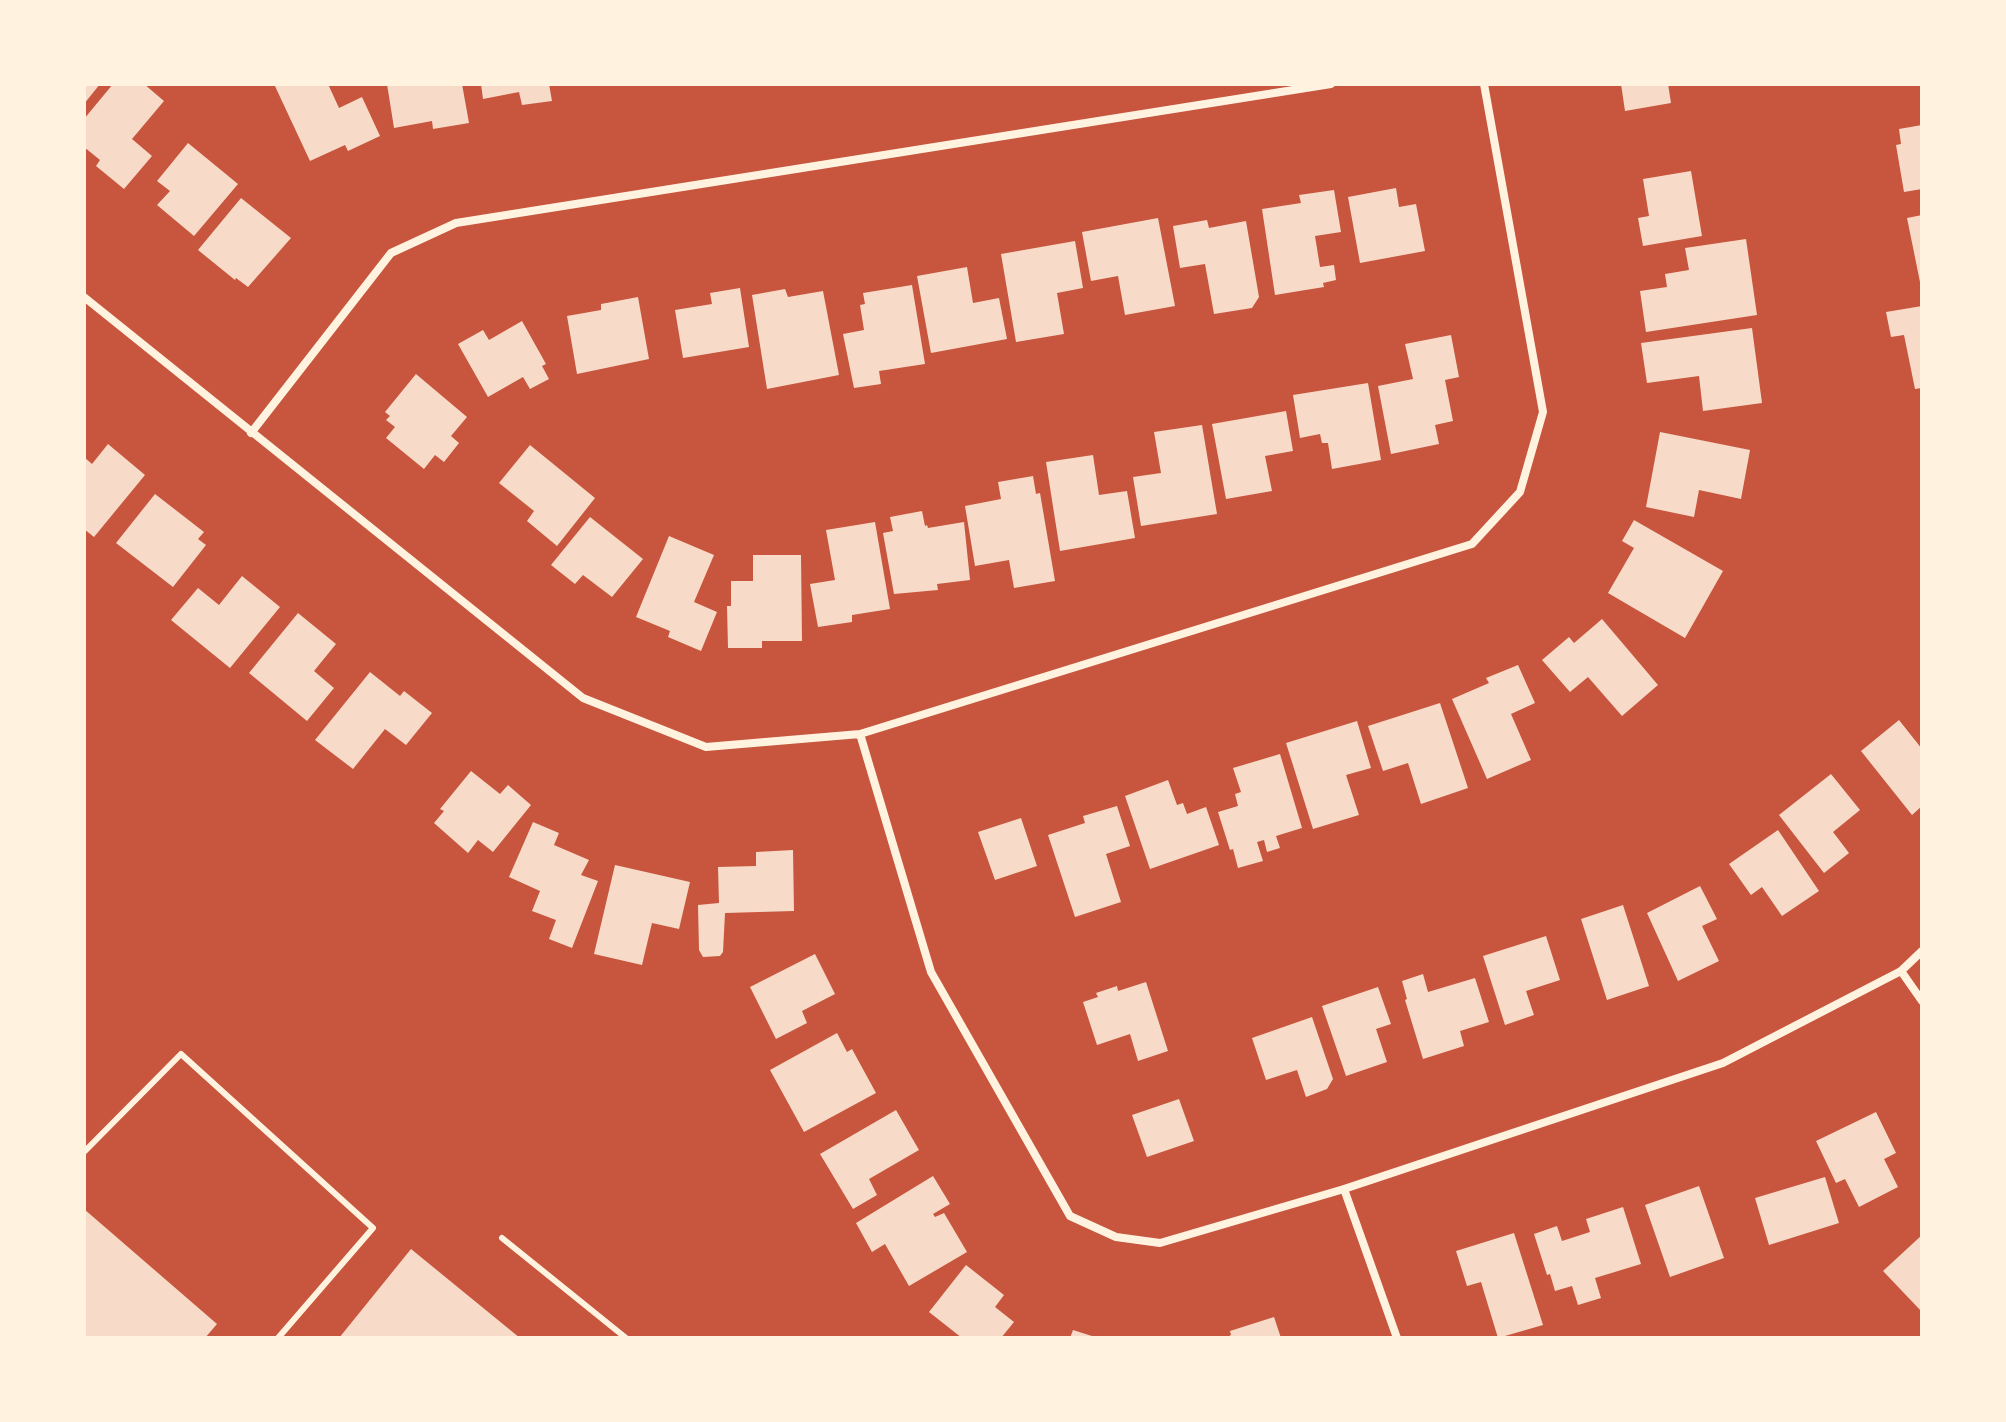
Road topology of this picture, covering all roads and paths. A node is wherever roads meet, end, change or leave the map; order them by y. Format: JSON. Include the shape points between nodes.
{"nodes":[{"id":1,"x":1331,"y":84,"type":"edge"},
{"id":2,"x":1484,"y":84,"type":"edge"},
{"id":3,"x":84,"y":297,"type":"edge"},
{"id":4,"x":251,"y":433,"type":"junction"},
{"id":5,"x":860,"y":734,"type":"junction"},
{"id":6,"x":1922,"y":951,"type":"edge"},
{"id":7,"x":1901,"y":971,"type":"junction"},
{"id":8,"x":1922,"y":1001,"type":"edge"},
{"id":9,"x":84,"y":1152,"type":"edge"},
{"id":10,"x":1344,"y":1189,"type":"junction"},
{"id":11,"x":502,"y":1238,"type":"dead end"},
{"id":12,"x":278,"y":1338,"type":"edge"},
{"id":13,"x":626,"y":1338,"type":"edge"},
{"id":14,"x":1397,"y":1338,"type":"edge"}],
"edges":[{"from":1,"to":4,"type":"street","via":[[456,223],[391,253]]},
{"from":2,"to":5,"type":"street","via":[[1543,412],[1520,492],[1472,544]]},
{"from":3,"to":4,"type":"street"},
{"from":4,"to":5,"type":"street","via":[[583,698],[706,747]]},
{"from":5,"to":10,"type":"street","via":[[931,972],[1070,1216],[1116,1237],[1160,1243]]},
{"from":6,"to":7,"type":"street"},
{"from":7,"to":8,"type":"street"},
{"from":7,"to":10,"type":"street","via":[[1723,1063]]},
{"from":9,"to":12,"type":"lane","via":[[181,1054],[373,1228]]},
{"from":10,"to":14,"type":"street"},
{"from":11,"to":13,"type":"lane"}]}
